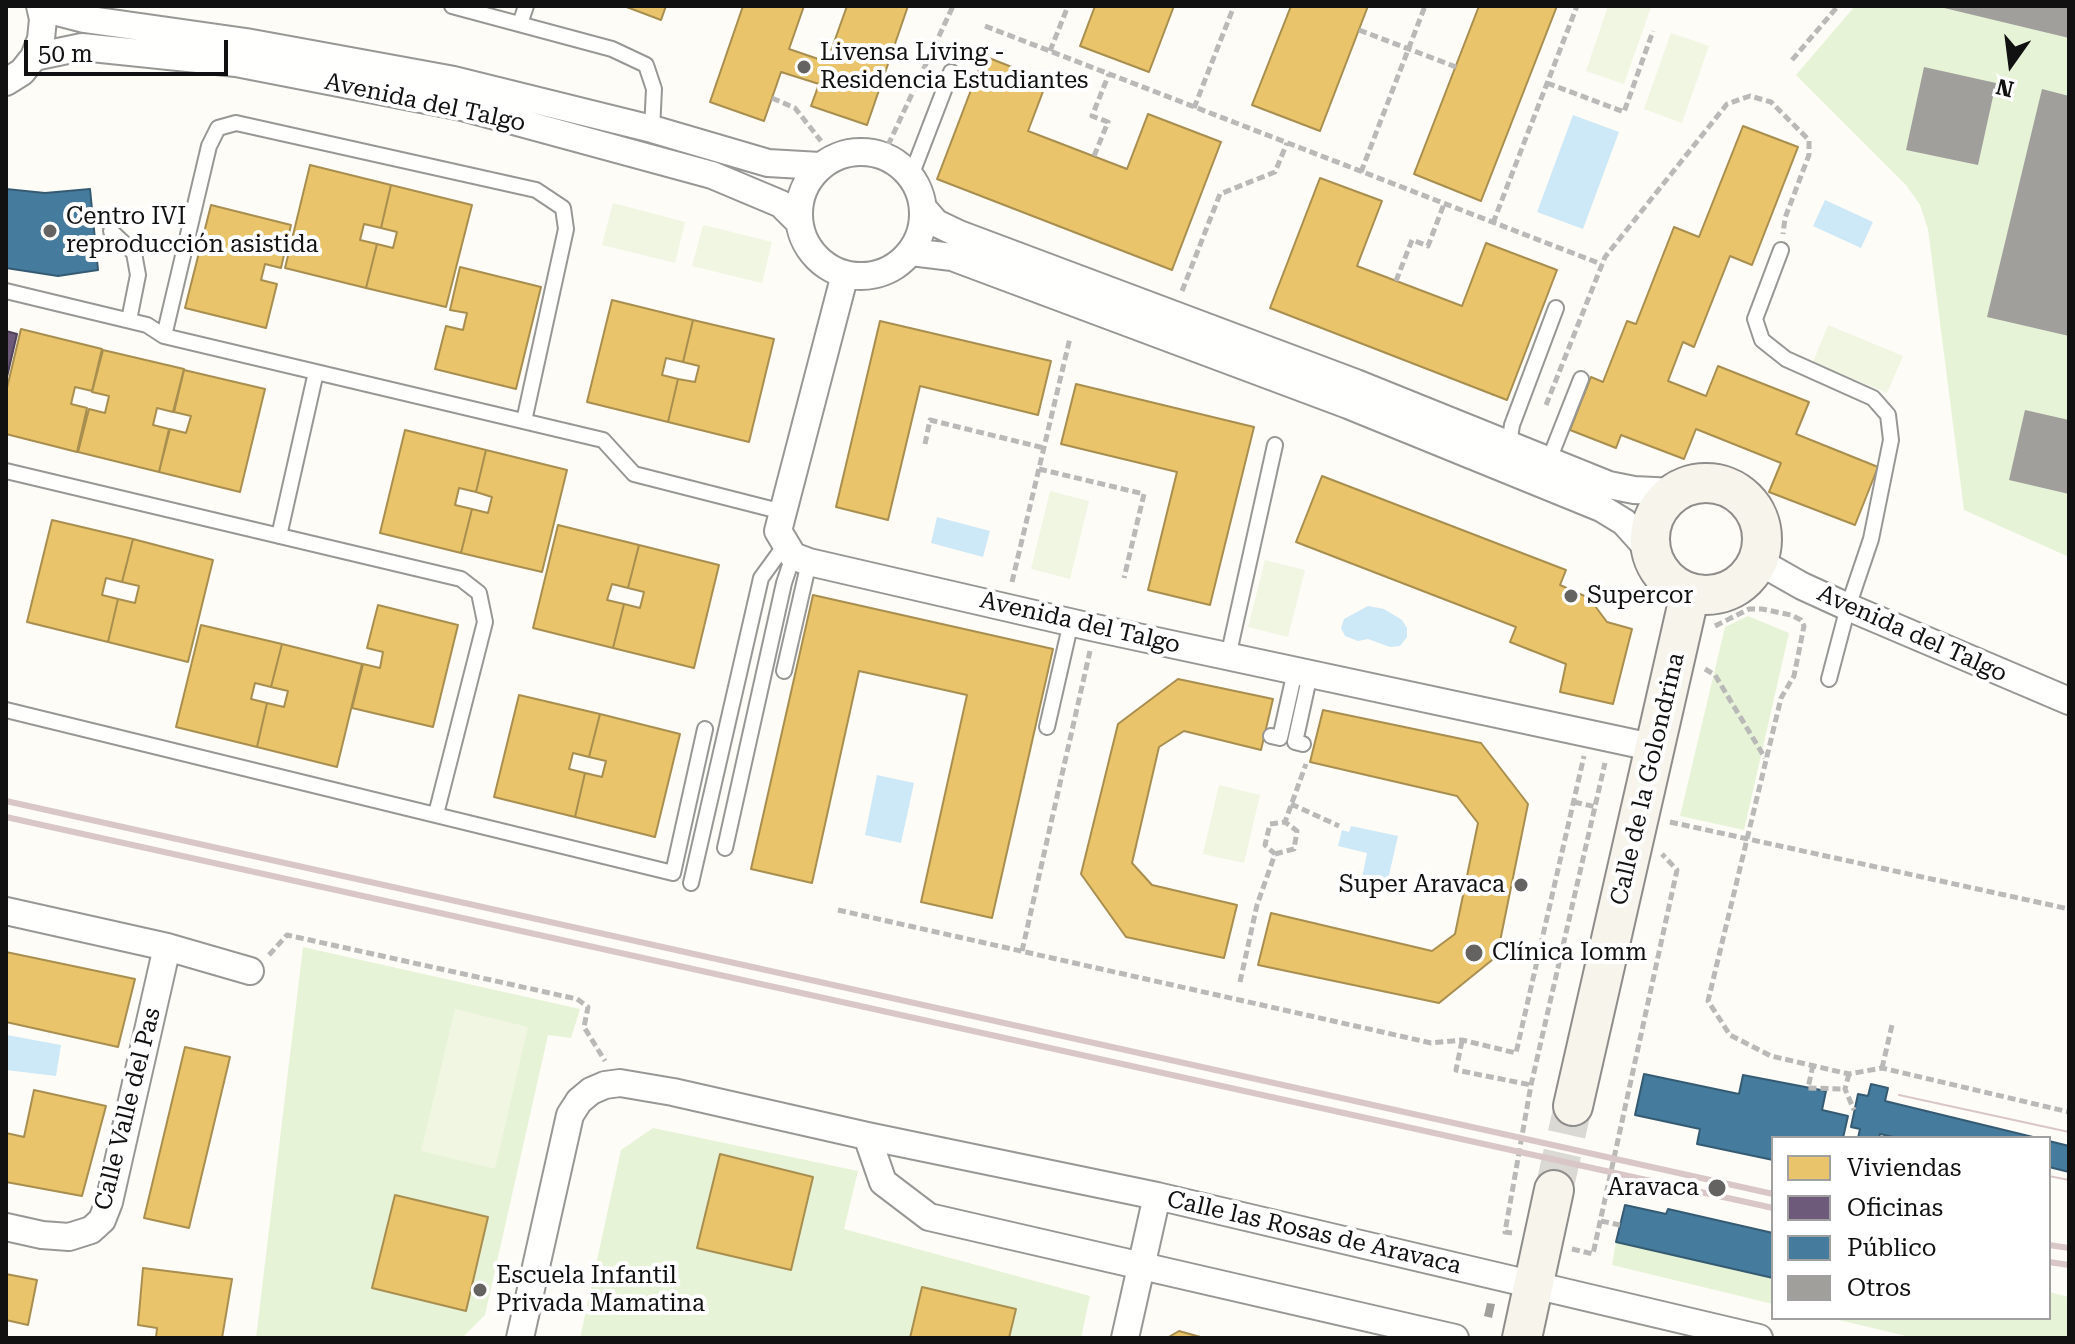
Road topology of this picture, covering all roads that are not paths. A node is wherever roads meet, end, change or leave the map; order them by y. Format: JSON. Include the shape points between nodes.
{"nodes":[{"id":1,"x":40,"y":6,"type":"edge"},
{"id":2,"x":47,"y":6,"type":"edge"},
{"id":3,"x":452,"y":6,"type":"edge"},
{"id":4,"x":526,"y":6,"type":"edge"},
{"id":5,"x":520,"y":24,"type":"junction"},
{"id":6,"x":34,"y":57,"type":"junction"},
{"id":7,"x":951,"y":72,"type":"dead end"},
{"id":8,"x":6,"y":82,"type":"edge"},
{"id":9,"x":652,"y":129,"type":"junction"},
{"id":10,"x":820,"y":166,"type":"junction"},
{"id":11,"x":911,"y":176,"type":"junction"},
{"id":12,"x":923,"y":208,"type":"junction"},
{"id":13,"x":799,"y":222,"type":"junction"},
{"id":14,"x":111,"y":231,"type":"dead end"},
{"id":15,"x":1781,"y":250,"type":"road end"},
{"id":16,"x":911,"y":252,"type":"junction"},
{"id":17,"x":845,"y":274,"type":"junction"},
{"id":18,"x":6,"y":291,"type":"edge"},
{"id":19,"x":1556,"y":308,"type":"dead end"},
{"id":20,"x":129,"y":320,"type":"junction"},
{"id":21,"x":164,"y":336,"type":"junction"},
{"id":22,"x":316,"y":372,"type":"junction"},
{"id":23,"x":1581,"y":379,"type":"dead end"},
{"id":24,"x":524,"y":421,"type":"junction"},
{"id":25,"x":1275,"y":445,"type":"dead end"},
{"id":26,"x":1529,"y":451,"type":"junction"},
{"id":27,"x":6,"y":471,"type":"edge"},
{"id":28,"x":1675,"y":492,"type":"junction"},
{"id":29,"x":783,"y":512,"type":"junction"},
{"id":30,"x":279,"y":536,"type":"junction"},
{"id":31,"x":1652,"y":553,"type":"junction"},
{"id":32,"x":795,"y":554,"type":"junction"},
{"id":33,"x":1758,"y":561,"type":"junction"},
{"id":34,"x":1690,"y":593,"type":"junction"},
{"id":35,"x":1848,"y":607,"type":"junction"},
{"id":36,"x":1071,"y":622,"type":"junction"},
{"id":37,"x":1228,"y":657,"type":"junction"},
{"id":38,"x":784,"y":671,"type":"dead end"},
{"id":39,"x":1303,"y":672,"type":"junction"},
{"id":40,"x":1829,"y":679,"type":"dead end"},
{"id":41,"x":2069,"y":701,"type":"edge"},
{"id":42,"x":6,"y":710,"type":"edge"},
{"id":43,"x":1047,"y":727,"type":"dead end"},
{"id":44,"x":705,"y":729,"type":"dead end"},
{"id":45,"x":1271,"y":736,"type":"dead end"},
{"id":46,"x":1303,"y":744,"type":"dead end"},
{"id":47,"x":1656,"y":748,"type":"junction"},
{"id":48,"x":436,"y":814,"type":"junction"},
{"id":49,"x":725,"y":848,"type":"dead end"},
{"id":50,"x":691,"y":883,"type":"dead end"},
{"id":51,"x":6,"y":911,"type":"edge"},
{"id":52,"x":167,"y":947,"type":"junction"},
{"id":53,"x":250,"y":971,"type":"dead end"},
{"id":54,"x":1573,"y":1106,"type":"tunnel mouth"},
{"id":55,"x":867,"y":1136,"type":"junction"},
{"id":56,"x":1554,"y":1190,"type":"tunnel mouth"},
{"id":57,"x":1157,"y":1196,"type":"junction"},
{"id":58,"x":6,"y":1227,"type":"edge"},
{"id":59,"x":1142,"y":1265,"type":"junction"},
{"id":60,"x":1535,"y":1284,"type":"junction"},
{"id":61,"x":520,"y":1338,"type":"edge"},
{"id":62,"x":1125,"y":1338,"type":"edge"},
{"id":63,"x":1455,"y":1338,"type":"edge"},
{"id":64,"x":1522,"y":1338,"type":"edge"},
{"id":65,"x":1759,"y":1338,"type":"edge"}],
"edges":[{"from":1,"to":6,"type":"street","via":[[41,39]]},
{"from":2,"to":9,"type":"street","name":"Avenida del Talgo","via":[[84,19],[454,80]]},
{"from":3,"to":5,"type":"lane"},
{"from":4,"to":5,"type":"lane"},
{"from":5,"to":9,"type":"lane","via":[[612,49],[646,65],[654,89]]},
{"from":6,"to":8,"type":"street"},
{"from":6,"to":13,"type":"street","name":"Avenida del Talgo","via":[[82,47],[236,63],[462,107],[712,175],[781,204]]},
{"from":7,"to":11,"type":"lane"},
{"from":9,"to":10,"type":"street","name":"Avenida del Talgo","via":[[768,163]]},
{"from":10,"to":11,"type":"street","via":[[834,157],[866,151],[898,163]]},
{"from":10,"to":13,"type":"street","via":[[807,182]]},
{"from":11,"to":12,"type":"street"},
{"from":12,"to":16,"type":"street","via":[[923,224]]},
{"from":12,"to":26,"type":"street","via":[[936,223],[959,234]]},
{"from":13,"to":17,"type":"street","via":[[814,255]]},
{"from":14,"to":20,"type":"lane","via":[[134,253],[138,275]]},
{"from":15,"to":35,"type":"lane","via":[[1755,319],[1762,340],[1786,359],[1873,398],[1888,415],[1891,440],[1871,539]]},
{"from":16,"to":17,"type":"street","via":[[881,273]]},
{"from":16,"to":31,"type":"street","via":[[952,257],[1384,419],[1601,508],[1624,522]]},
{"from":17,"to":29,"type":"street"},
{"from":18,"to":20,"type":"lane"},
{"from":19,"to":26,"type":"lane","via":[[1512,425]]},
{"from":20,"to":21,"type":"lane"},
{"from":21,"to":22,"type":"lane"},
{"from":21,"to":24,"type":"lane","via":[[209,146],[218,128],[236,123],[536,190],[563,208],[566,229]]},
{"from":22,"to":24,"type":"lane"},
{"from":22,"to":30,"type":"lane"},
{"from":23,"to":26,"type":"lane"},
{"from":24,"to":29,"type":"lane","via":[[603,440],[634,474]]},
{"from":25,"to":37,"type":"lane"},
{"from":26,"to":28,"type":"street","via":[[1609,485]]},
{"from":27,"to":30,"type":"lane"},
{"from":28,"to":31,"type":"street","via":[[1654,519]]},
{"from":28,"to":33,"type":"street","via":[[1712,483],[1747,499],[1763,534]]},
{"from":29,"to":32,"type":"street","via":[[778,531]]},
{"from":30,"to":48,"type":"lane","via":[[461,579],[479,593],[485,622]]},
{"from":31,"to":34,"type":"street","via":[[1668,580]]},
{"from":32,"to":36,"type":"street","name":"Avenida del Talgo"},
{"from":32,"to":38,"type":"lane"},
{"from":32,"to":49,"type":"lane"},
{"from":32,"to":50,"type":"lane","via":[[761,578]]},
{"from":33,"to":34,"type":"street","via":[[1729,590]]},
{"from":33,"to":35,"type":"street","name":"Avenida del Talgo"},
{"from":34,"to":47,"type":"street","name":"Calle de la Golondrina"},
{"from":35,"to":40,"type":"lane"},
{"from":35,"to":41,"type":"street","name":"Avenida del Talgo"},
{"from":36,"to":37,"type":"street","name":"Avenida del Talgo"},
{"from":36,"to":43,"type":"lane"},
{"from":37,"to":39,"type":"street","name":"Avenida del Talgo"},
{"from":39,"to":45,"type":"lane","via":[[1280,738]]},
{"from":39,"to":46,"type":"lane","via":[[1295,742]]},
{"from":39,"to":47,"type":"street","name":"Avenida del Talgo"},
{"from":42,"to":48,"type":"lane"},
{"from":44,"to":48,"type":"lane","via":[[673,873]]},
{"from":47,"to":54,"type":"street","name":"Calle de la Golondrina"},
{"from":51,"to":52,"type":"street"},
{"from":52,"to":53,"type":"street"},
{"from":52,"to":58,"type":"street","name":"Calle Valle del Pas","via":[[102,1220],[69,1237]]},
{"from":55,"to":57,"type":"street","name":"Calle las Rosas de Aravaca"},
{"from":55,"to":59,"type":"street","via":[[883,1182],[929,1217]]},
{"from":55,"to":61,"type":"street","name":"Calle las Rosas de Aravaca","via":[[620,1083],[591,1091],[570,1115]]},
{"from":56,"to":60,"type":"street"},
{"from":57,"to":59,"type":"street"},
{"from":57,"to":60,"type":"street","name":"Calle las Rosas de Aravaca"},
{"from":59,"to":62,"type":"street"},
{"from":59,"to":63,"type":"street"},
{"from":60,"to":64,"type":"street"},
{"from":60,"to":65,"type":"street","name":"Calle las Rosas de Aravaca"}]}
